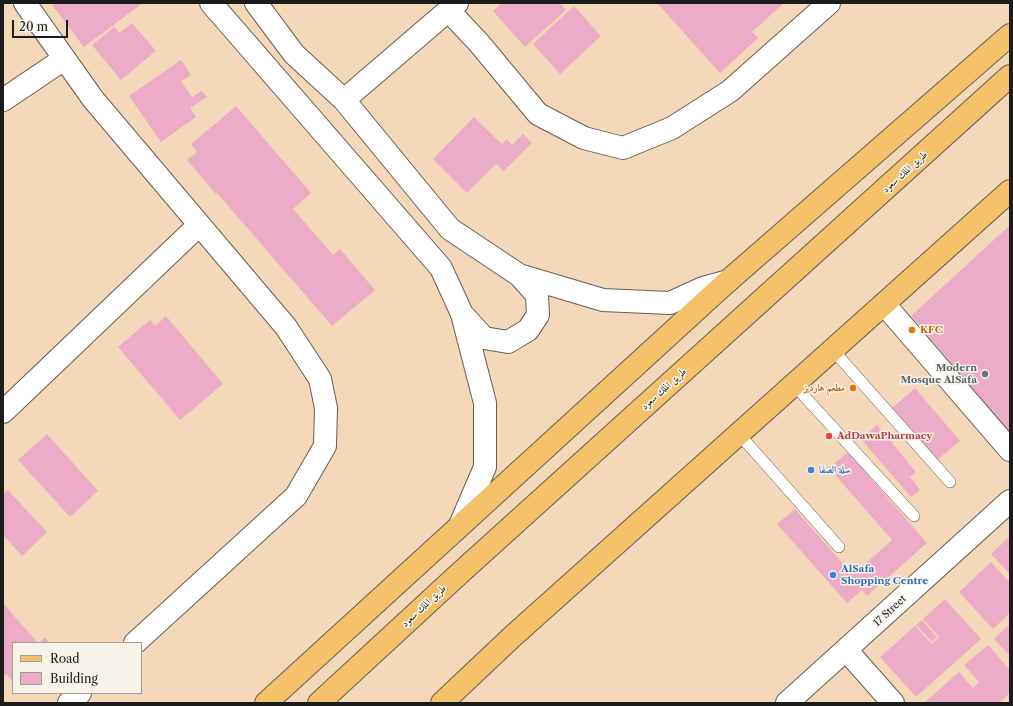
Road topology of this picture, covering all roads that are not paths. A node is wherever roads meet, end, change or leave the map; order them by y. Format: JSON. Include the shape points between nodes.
{"nodes":[{"id":1,"x":25,"y":3,"type":"edge"},
{"id":2,"x":211,"y":3,"type":"edge"},
{"id":3,"x":256,"y":3,"type":"edge"},
{"id":4,"x":829,"y":3,"type":"edge"},
{"id":5,"x":453,"y":7,"type":"edge"},
{"id":6,"x":1010,"y":35,"type":"edge"},
{"id":7,"x":64,"y":59,"type":"junction"},
{"id":8,"x":1010,"y":76,"type":"edge"},
{"id":9,"x":3,"y":100,"type":"edge"},
{"id":10,"x":344,"y":100,"type":"junction"},
{"id":11,"x":1010,"y":191,"type":"edge"},
{"id":12,"x":200,"y":225,"type":"junction"},
{"id":13,"x":519,"y":275,"type":"junction"},
{"id":14,"x":728,"y":281,"type":"junction"},
{"id":15,"x":884,"y":304,"type":"junction"},
{"id":16,"x":462,"y":314,"type":"junction"},
{"id":17,"x":833,"y":350,"type":"junction"},
{"id":18,"x":794,"y":385,"type":"junction"},
{"id":19,"x":3,"y":412,"type":"edge"},
{"id":20,"x":739,"y":434,"type":"junction"},
{"id":21,"x":1000,"y":445,"type":"edge"},
{"id":22,"x":950,"y":482,"type":"dead end"},
{"id":23,"x":1010,"y":501,"type":"edge"},
{"id":24,"x":914,"y":516,"type":"dead end"},
{"id":25,"x":460,"y":525,"type":"junction"},
{"id":26,"x":839,"y":547,"type":"dead end"},
{"id":27,"x":136,"y":642,"type":"edge"},
{"id":28,"x":847,"y":651,"type":"junction"},
{"id":29,"x":79,"y":694,"type":"edge"},
{"id":30,"x":69,"y":703,"type":"edge"},
{"id":31,"x":266,"y":703,"type":"edge"},
{"id":32,"x":319,"y":703,"type":"edge"},
{"id":33,"x":442,"y":703,"type":"edge"},
{"id":34,"x":787,"y":703,"type":"edge"},
{"id":35,"x":893,"y":703,"type":"edge"}],
"edges":[{"from":1,"to":7,"type":"street"},
{"from":2,"to":16,"type":"street","via":[[441,268]]},
{"from":3,"to":10,"type":"street","via":[[294,54]]},
{"from":4,"to":5,"type":"street","via":[[730,91],[672,128],[623,148],[584,138],[538,114],[479,43]]},
{"from":5,"to":10,"type":"street"},
{"from":6,"to":14,"type":"main road"},
{"from":7,"to":9,"type":"street"},
{"from":7,"to":12,"type":"street","via":[[93,99]]},
{"from":8,"to":32,"type":"main road","name":"طريق الملك سعود"},
{"from":10,"to":13,"type":"street","via":[[450,229]]},
{"from":11,"to":15,"type":"main road"},
{"from":12,"to":19,"type":"street"},
{"from":12,"to":27,"type":"street","via":[[286,327],[320,379],[326,408],[326,446],[296,496]]},
{"from":13,"to":14,"type":"street","via":[[603,300],[670,303],[703,288]]},
{"from":13,"to":16,"type":"street","via":[[537,296],[538,315],[528,330],[508,342],[484,338]]},
{"from":14,"to":25,"type":"main road"},
{"from":15,"to":17,"type":"main road"},
{"from":15,"to":21,"type":"street"},
{"from":16,"to":25,"type":"street","via":[[486,402],[486,467]]},
{"from":17,"to":18,"type":"main road"},
{"from":17,"to":22,"type":"lane"},
{"from":18,"to":20,"type":"main road"},
{"from":18,"to":24,"type":"lane"},
{"from":20,"to":26,"type":"lane"},
{"from":20,"to":33,"type":"main road","via":[[512,636]]},
{"from":23,"to":28,"type":"street","name":"17 Street"},
{"from":25,"to":31,"type":"main road"},
{"from":28,"to":34,"type":"street","name":"17 Street"},
{"from":28,"to":35,"type":"street"},
{"from":29,"to":30,"type":"street"}]}
